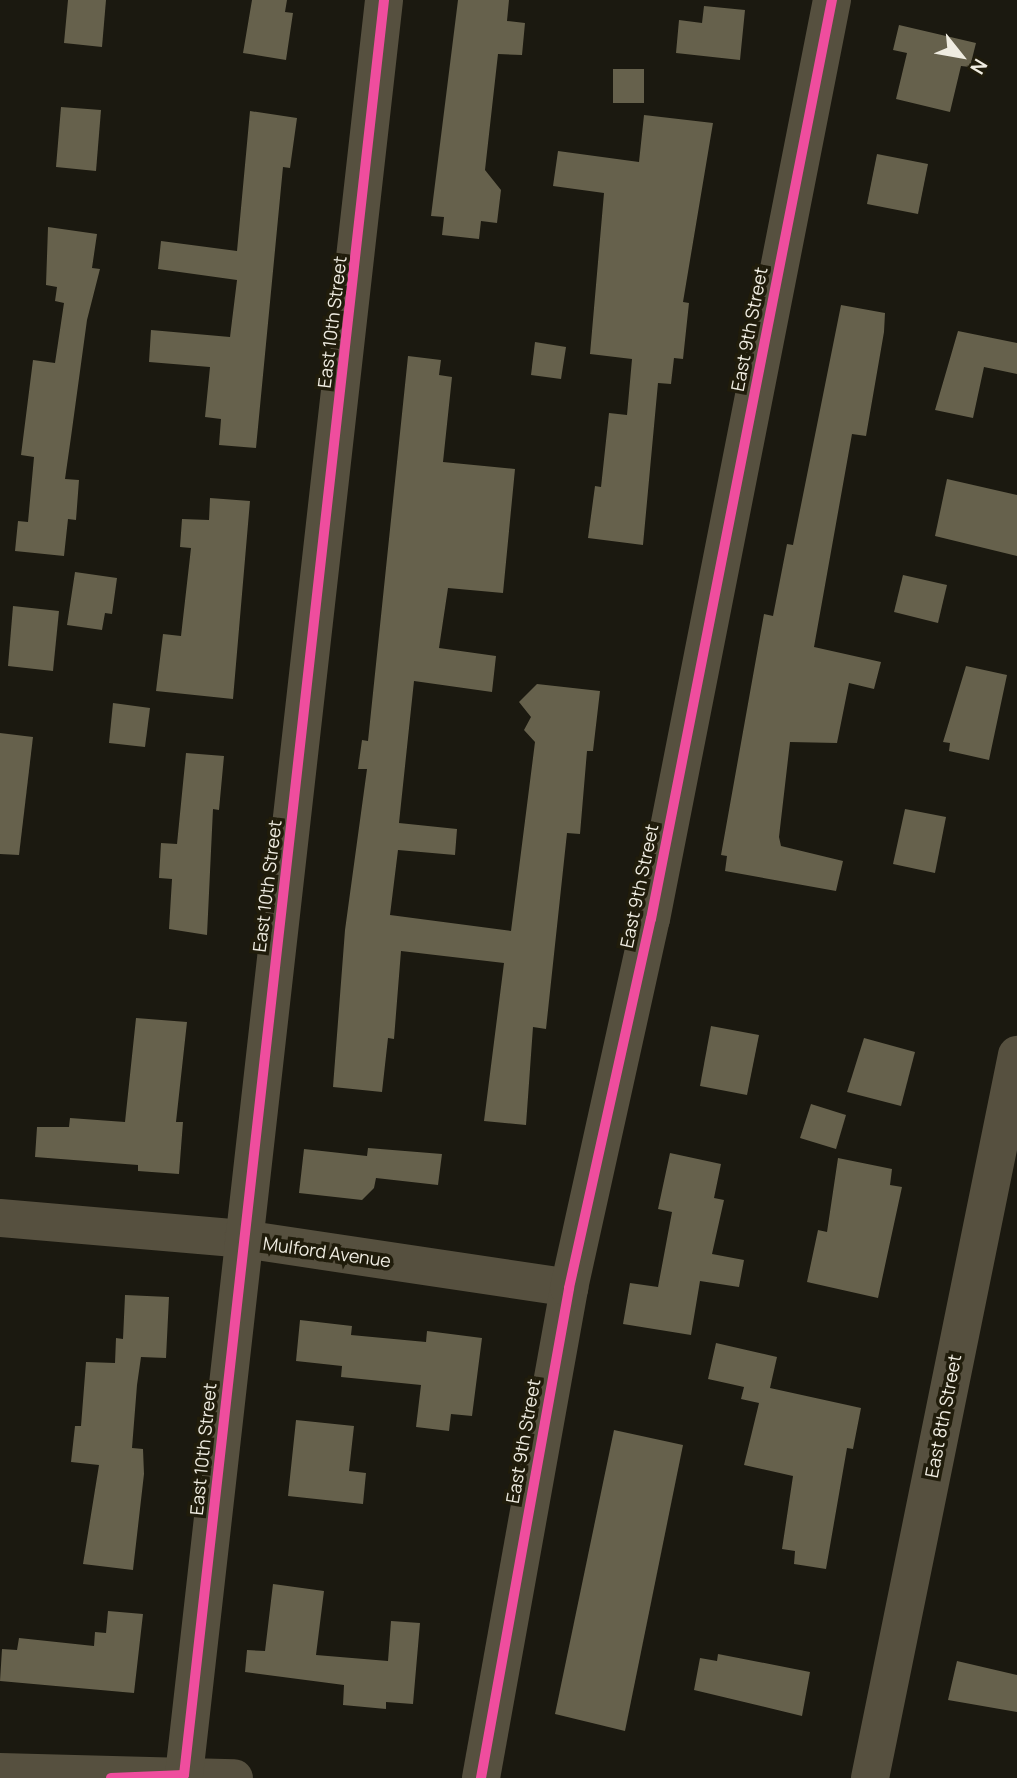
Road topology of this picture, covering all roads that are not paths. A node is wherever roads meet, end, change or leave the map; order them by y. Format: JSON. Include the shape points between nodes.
{"nodes":[{"id":1,"x":384,"y":0,"type":"edge"},
{"id":2,"x":832,"y":0,"type":"edge"},
{"id":3,"x":1017,"y":1055,"type":"edge"},
{"id":4,"x":0,"y":1218,"type":"edge"},
{"id":5,"x":243,"y":1239,"type":"junction"},
{"id":6,"x":569,"y":1288,"type":"junction"},
{"id":7,"x":0,"y":1772,"type":"edge"},
{"id":8,"x":184,"y":1775,"type":"junction"},
{"id":9,"x":112,"y":1776,"type":"edge"},
{"id":10,"x":234,"y":1778,"type":"edge"},
{"id":11,"x":481,"y":1778,"type":"edge"},
{"id":12,"x":870,"y":1778,"type":"edge"}],
"edges":[{"from":1,"to":5,"type":"street","name":"East 10th Street"},
{"from":2,"to":6,"type":"street","name":"East 9th Street","via":[[653,905]]},
{"from":3,"to":12,"type":"street","name":"East 8th Street"},
{"from":4,"to":5,"type":"street","name":"Mulford Avenue"},
{"from":5,"to":6,"type":"street","name":"Mulford Avenue"},
{"from":5,"to":8,"type":"street","name":"East 10th Street"},
{"from":6,"to":11,"type":"street","name":"East 9th Street"},
{"from":7,"to":9,"type":"street"},
{"from":8,"to":9,"type":"street"},
{"from":8,"to":10,"type":"street"}]}
